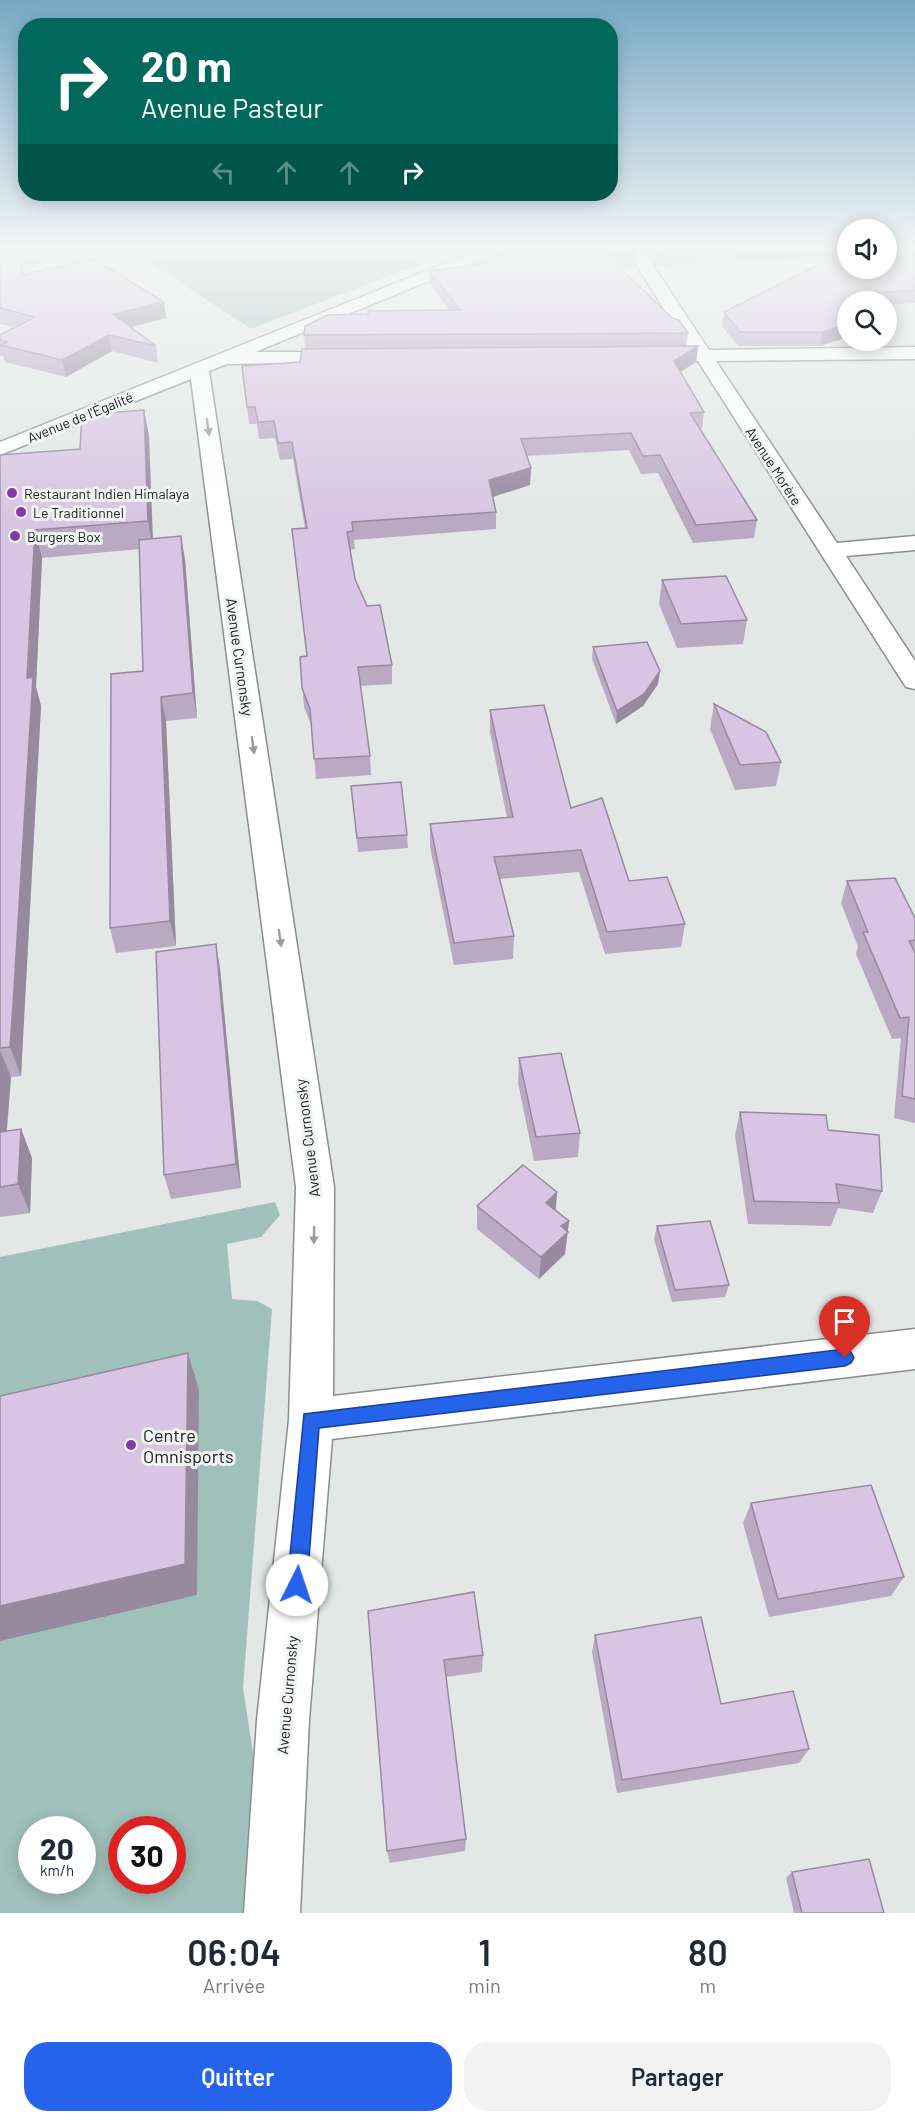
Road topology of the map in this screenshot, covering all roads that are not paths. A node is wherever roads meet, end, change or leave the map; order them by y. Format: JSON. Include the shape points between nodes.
{"nodes":[{"id":1,"x":275,"y":338,"type":"edge"},
{"id":2,"x":692,"y":338,"type":"edge"},
{"id":3,"x":915,"y":353,"type":"edge"},
{"id":4,"x":633,"y":356,"type":"edge"},
{"id":5,"x":703,"y":356,"type":"junction"},
{"id":6,"x":363,"y":357,"type":"edge"},
{"id":7,"x":212,"y":364,"type":"junction"},
{"id":8,"x":0,"y":449,"type":"edge"},
{"id":9,"x":915,"y":543,"type":"edge"},
{"id":10,"x":828,"y":550,"type":"junction"},
{"id":11,"x":915,"y":681,"type":"edge"},
{"id":12,"x":915,"y":1350,"type":"edge"},
{"id":13,"x":311,"y":1420,"type":"junction"},
{"id":14,"x":272,"y":1913,"type":"edge"}],
"edges":[{"from":1,"to":7,"type":"street","name":"Avenue de l'Égalité"},
{"from":2,"to":5,"type":"street","name":"Avenue Morère"},
{"from":3,"to":5,"type":"street"},
{"from":4,"to":5,"type":"street"},
{"from":5,"to":10,"type":"street","name":"Avenue Morère"},
{"from":6,"to":7,"type":"street"},
{"from":7,"to":8,"type":"street","name":"Avenue de l'Égalité"},
{"from":7,"to":13,"type":"street","name":"Avenue Curnonsky","one_way":true,"via":[[315,1186]]},
{"from":9,"to":10,"type":"street"},
{"from":10,"to":11,"type":"street","name":"Avenue Morère"},
{"from":12,"to":13,"type":"street"},
{"from":13,"to":14,"type":"street","name":"Avenue Curnonsky","via":[[283,1720]]}]}
